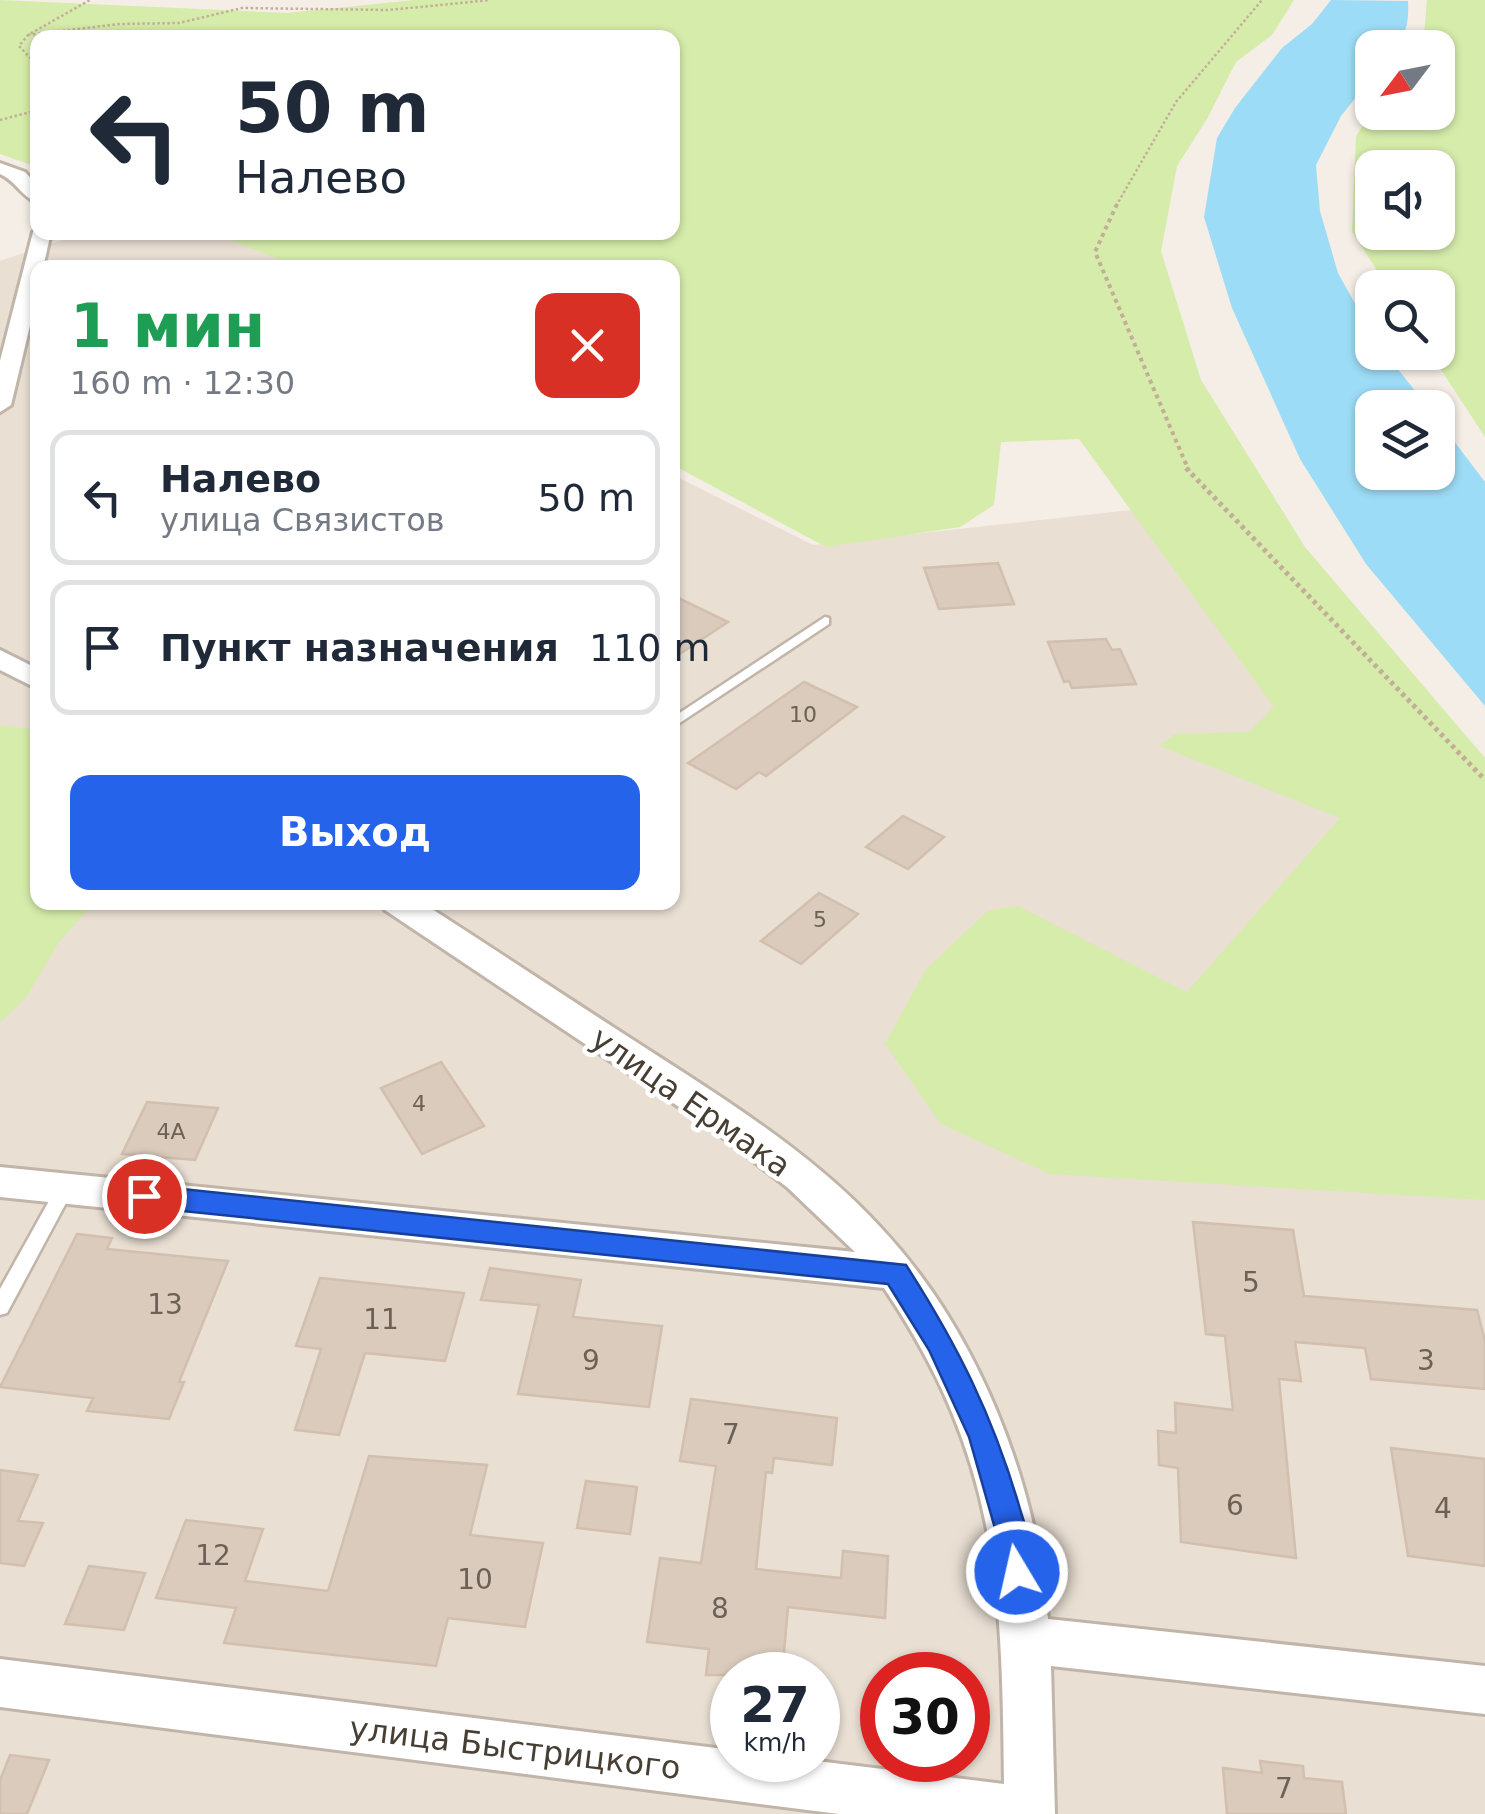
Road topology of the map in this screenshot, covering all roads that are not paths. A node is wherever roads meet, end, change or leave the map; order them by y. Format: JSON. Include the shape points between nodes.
{"nodes":[{"id":1,"x":0,"y":168,"type":"edge"},
{"id":2,"x":30,"y":189,"type":"edge"},
{"id":3,"x":30,"y":281,"type":"edge"},
{"id":4,"x":0,"y":404,"type":"edge"},
{"id":5,"x":825,"y":621,"type":"dead end"},
{"id":6,"x":0,"y":658,"type":"edge"},
{"id":7,"x":30,"y":675,"type":"edge"},
{"id":8,"x":680,"y":719,"type":"edge"},
{"id":9,"x":411,"y":910,"type":"edge"},
{"id":10,"x":0,"y":1182,"type":"edge"},
{"id":11,"x":65,"y":1188,"type":"junction"},
{"id":12,"x":896,"y":1273,"type":"junction"},
{"id":13,"x":0,"y":1307,"type":"edge"},
{"id":14,"x":1024,"y":1640,"type":"junction"},
{"id":15,"x":0,"y":1683,"type":"edge"},
{"id":16,"x":1485,"y":1690,"type":"edge"},
{"id":17,"x":1030,"y":1814,"type":"edge"}],
"edges":[{"from":1,"to":2,"type":"street"},
{"from":3,"to":4,"type":"street"},
{"from":5,"to":8,"type":"lane"},
{"from":6,"to":7,"type":"street"},
{"from":9,"to":12,"type":"street","name":"улица Ермака","via":[[726,1118],[838,1212]]},
{"from":10,"to":11,"type":"street"},
{"from":11,"to":12,"type":"street"},
{"from":11,"to":13,"type":"lane"},
{"from":12,"to":14,"type":"street","name":"улица Ермака","via":[[940,1342],[994,1463],[1014,1539]]},
{"from":14,"to":16,"type":"street"},
{"from":14,"to":17,"type":"street","name":"улица Ермака"},
{"from":15,"to":17,"type":"street","name":"улица Быстрицкого"}]}
